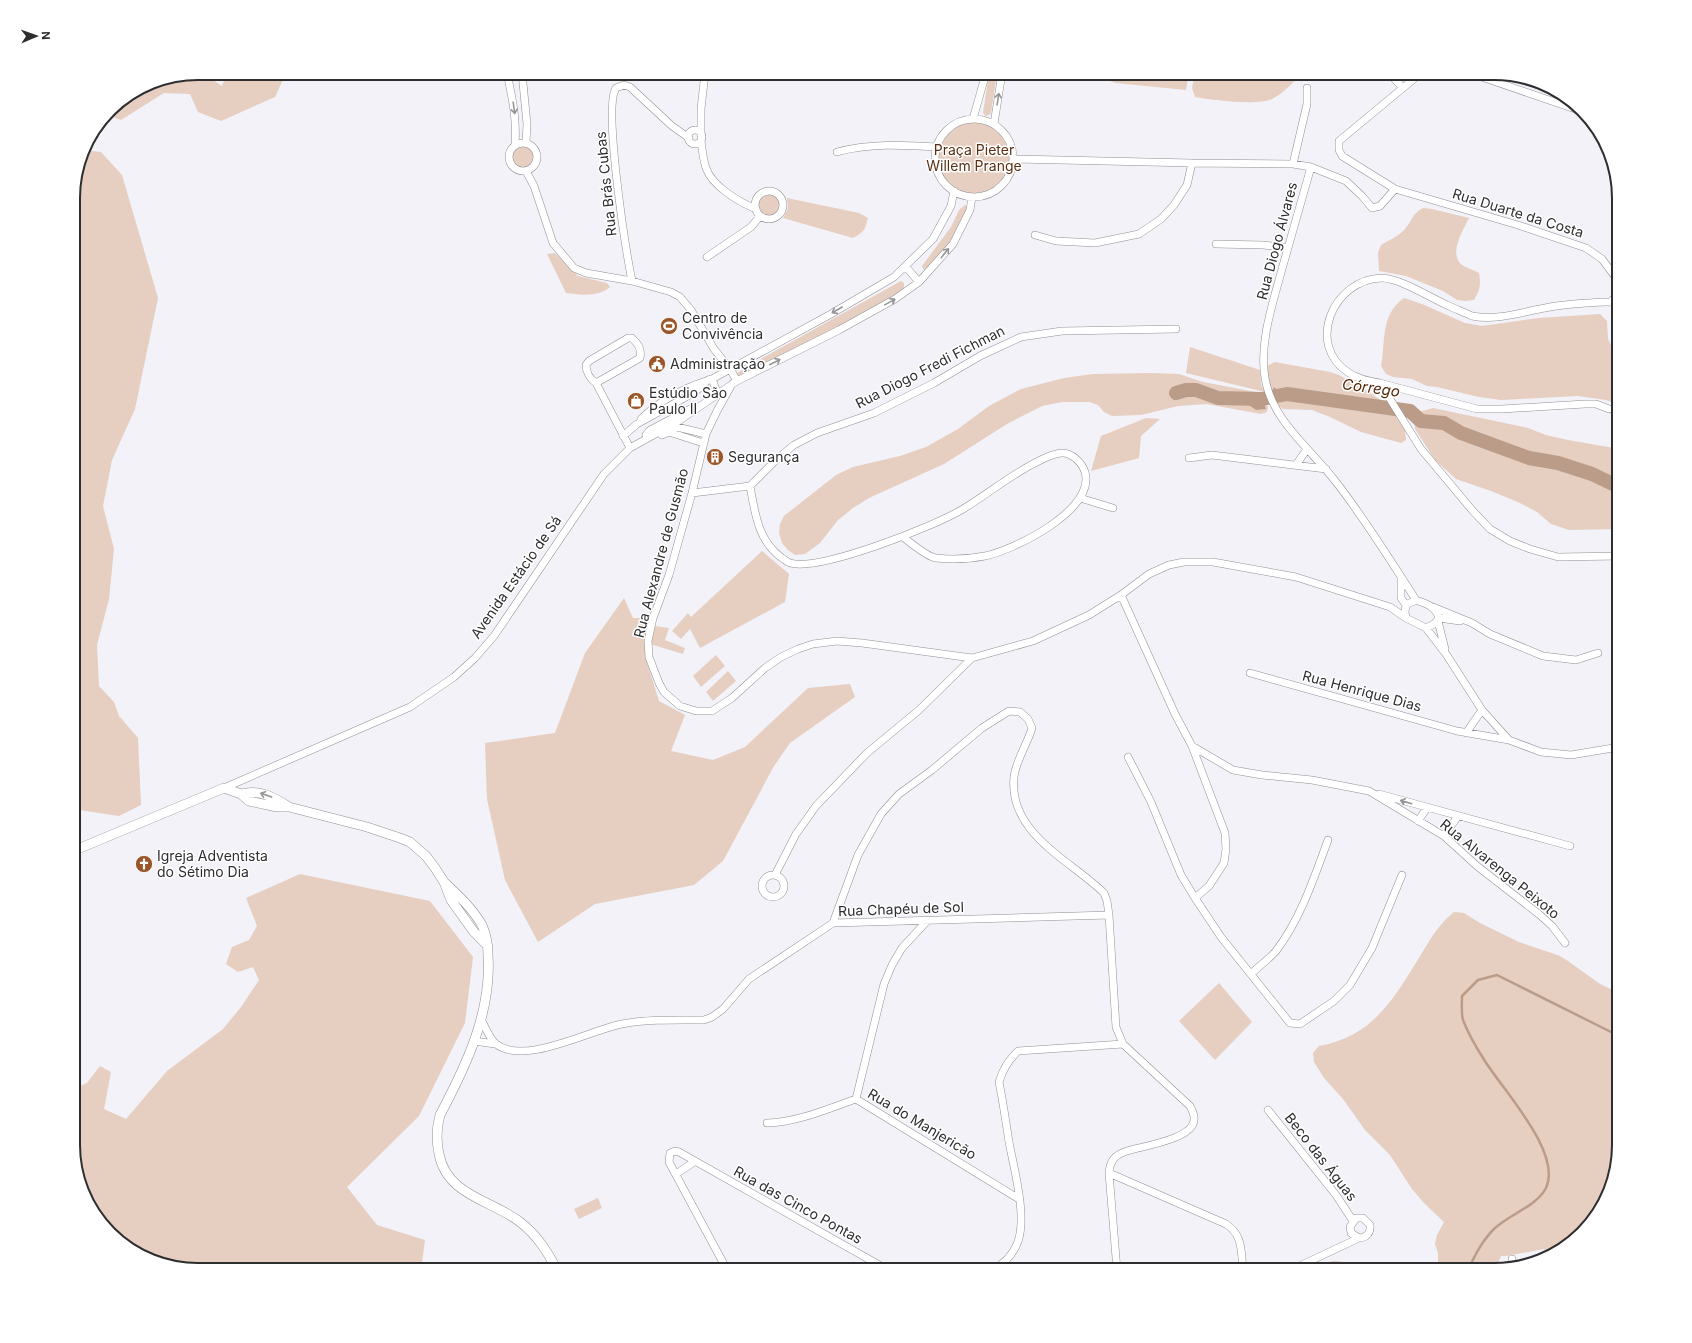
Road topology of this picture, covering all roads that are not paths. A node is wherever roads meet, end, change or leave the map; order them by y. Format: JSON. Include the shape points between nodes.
{"nodes":[{"id":1,"x":508,"y":80,"type":"edge"},
{"id":2,"x":523,"y":80,"type":"edge"},
{"id":3,"x":704,"y":80,"type":"edge"},
{"id":4,"x":984,"y":80,"type":"edge"},
{"id":5,"x":1001,"y":80,"type":"edge"},
{"id":6,"x":1396,"y":80,"type":"edge"},
{"id":7,"x":1413,"y":80,"type":"edge"},
{"id":8,"x":1490,"y":80,"type":"edge"},
{"id":9,"x":1307,"y":88,"type":"dead end"},
{"id":10,"x":1403,"y":88,"type":"junction"},
{"id":11,"x":1570,"y":107,"type":"edge"},
{"id":12,"x":973,"y":119,"type":"junction"},
{"id":13,"x":994,"y":124,"type":"junction"},
{"id":14,"x":701,"y":137,"type":"junction"},
{"id":15,"x":688,"y":138,"type":"junction"},
{"id":16,"x":526,"y":142,"type":"junction"},
{"id":17,"x":515,"y":144,"type":"junction"},
{"id":18,"x":937,"y":148,"type":"junction"},
{"id":19,"x":837,"y":152,"type":"dead end"},
{"id":20,"x":1013,"y":159,"type":"junction"},
{"id":21,"x":1192,"y":163,"type":"junction"},
{"id":22,"x":1293,"y":164,"type":"junction"},
{"id":23,"x":1311,"y":167,"type":"junction"},
{"id":24,"x":526,"y":171,"type":"junction"},
{"id":25,"x":1395,"y":189,"type":"junction"},
{"id":26,"x":954,"y":191,"type":"junction"},
{"id":27,"x":972,"y":197,"type":"junction"},
{"id":28,"x":758,"y":212,"type":"junction"},
{"id":29,"x":1035,"y":235,"type":"dead end"},
{"id":30,"x":1216,"y":244,"type":"dead end"},
{"id":31,"x":1288,"y":248,"type":"junction"},
{"id":32,"x":707,"y":257,"type":"dead end"},
{"id":33,"x":906,"y":267,"type":"junction"},
{"id":34,"x":1612,"y":273,"type":"edge"},
{"id":35,"x":632,"y":281,"type":"junction"},
{"id":36,"x":919,"y":282,"type":"junction"},
{"id":37,"x":1612,"y":302,"type":"edge"},
{"id":38,"x":1176,"y":329,"type":"dead end"},
{"id":39,"x":730,"y":369,"type":"junction"},
{"id":40,"x":710,"y":380,"type":"junction"},
{"id":41,"x":596,"y":383,"type":"junction"},
{"id":42,"x":734,"y":383,"type":"junction"},
{"id":43,"x":1380,"y":384,"type":"junction"},
{"id":44,"x":716,"y":397,"type":"junction"},
{"id":45,"x":1608,"y":410,"type":"dead end"},
{"id":46,"x":635,"y":426,"type":"junction"},
{"id":47,"x":677,"y":427,"type":"junction"},
{"id":48,"x":669,"y":432,"type":"junction"},
{"id":49,"x":706,"y":434,"type":"junction"},
{"id":50,"x":623,"y":436,"type":"junction"},
{"id":51,"x":703,"y":443,"type":"junction"},
{"id":52,"x":634,"y":445,"type":"junction"},
{"id":53,"x":1307,"y":449,"type":"junction"},
{"id":54,"x":1189,"y":458,"type":"dead end"},
{"id":55,"x":1296,"y":465,"type":"junction"},
{"id":56,"x":1326,"y":469,"type":"junction"},
{"id":57,"x":750,"y":486,"type":"junction"},
{"id":58,"x":692,"y":493,"type":"junction"},
{"id":59,"x":1080,"y":498,"type":"junction"},
{"id":60,"x":1113,"y":508,"type":"dead end"},
{"id":61,"x":903,"y":537,"type":"junction"},
{"id":62,"x":1612,"y":556,"type":"edge"},
{"id":63,"x":1401,"y":577,"type":"junction"},
{"id":64,"x":1121,"y":595,"type":"junction"},
{"id":65,"x":1416,"y":600,"type":"junction"},
{"id":66,"x":1405,"y":606,"type":"junction"},
{"id":67,"x":1390,"y":607,"type":"junction"},
{"id":68,"x":1433,"y":607,"type":"junction"},
{"id":69,"x":1406,"y":618,"type":"junction"},
{"id":70,"x":1438,"y":620,"type":"junction"},
{"id":71,"x":1472,"y":623,"type":"junction"},
{"id":72,"x":1426,"y":628,"type":"junction"},
{"id":73,"x":1598,"y":653,"type":"dead end"},
{"id":74,"x":1446,"y":654,"type":"junction"},
{"id":75,"x":972,"y":658,"type":"junction"},
{"id":76,"x":1250,"y":673,"type":"dead end"},
{"id":77,"x":1482,"y":710,"type":"junction"},
{"id":78,"x":1492,"y":722,"type":"junction"},
{"id":79,"x":1466,"y":733,"type":"junction"},
{"id":80,"x":1486,"y":736,"type":"junction"},
{"id":81,"x":1510,"y":740,"type":"junction"},
{"id":82,"x":1192,"y":746,"type":"junction"},
{"id":83,"x":1612,"y":748,"type":"edge"},
{"id":84,"x":1128,"y":757,"type":"dead end"},
{"id":85,"x":224,"y":788,"type":"junction"},
{"id":86,"x":1369,"y":791,"type":"junction"},
{"id":87,"x":1427,"y":808,"type":"junction"},
{"id":88,"x":1458,"y":816,"type":"junction"},
{"id":89,"x":1418,"y":821,"type":"junction"},
{"id":90,"x":1444,"y":836,"type":"junction"},
{"id":91,"x":1328,"y":840,"type":"dead end"},
{"id":92,"x":1570,"y":846,"type":"dead end"},
{"id":93,"x":80,"y":848,"type":"edge"},
{"id":94,"x":776,"y":875,"type":"dead end"},
{"id":95,"x":1402,"y":875,"type":"dead end"},
{"id":96,"x":1195,"y":898,"type":"junction"},
{"id":97,"x":1109,"y":915,"type":"junction"},
{"id":98,"x":927,"y":921,"type":"junction"},
{"id":99,"x":833,"y":923,"type":"junction"},
{"id":100,"x":1565,"y":943,"type":"dead end"},
{"id":101,"x":1251,"y":974,"type":"junction"},
{"id":102,"x":482,"y":1021,"type":"junction"},
{"id":103,"x":474,"y":1041,"type":"junction"},
{"id":104,"x":495,"y":1044,"type":"junction"},
{"id":105,"x":1123,"y":1044,"type":"junction"},
{"id":106,"x":856,"y":1099,"type":"junction"},
{"id":107,"x":1268,"y":1110,"type":"dead end"},
{"id":108,"x":767,"y":1123,"type":"dead end"},
{"id":109,"x":694,"y":1162,"type":"junction"},
{"id":110,"x":1109,"y":1173,"type":"junction"},
{"id":111,"x":676,"y":1174,"type":"junction"},
{"id":112,"x":1019,"y":1199,"type":"junction"},
{"id":113,"x":1353,"y":1221,"type":"junction"},
{"id":114,"x":1359,"y":1238,"type":"junction"},
{"id":115,"x":553,"y":1263,"type":"edge"},
{"id":116,"x":723,"y":1263,"type":"edge"},
{"id":117,"x":875,"y":1263,"type":"edge"},
{"id":118,"x":1002,"y":1263,"type":"edge"},
{"id":119,"x":1116,"y":1263,"type":"edge"},
{"id":120,"x":1242,"y":1263,"type":"edge"},
{"id":121,"x":1306,"y":1263,"type":"edge"}],
"edges":[{"from":1,"to":17,"type":"street","one_way":true,"via":[[514,106]]},
{"from":2,"to":16,"type":"street"},
{"from":3,"to":14,"type":"street"},
{"from":4,"to":12,"type":"street"},
{"from":13,"to":5,"type":"street","one_way":true},
{"from":6,"to":10,"type":"street"},
{"from":7,"to":10,"type":"street","name":"Rua Duarte da Costa"},
{"from":8,"to":11,"type":"street"},
{"from":9,"to":22,"type":"street","via":[[1307,104]]},
{"from":10,"to":25,"type":"street","name":"Rua Duarte da Costa","via":[[1344,136],[1338,146],[1342,156]]},
{"from":12,"to":13,"type":"street"},
{"from":12,"to":18,"type":"street","via":[[951,126]]},
{"from":13,"to":20,"type":"street","via":[[1007,137]]},
{"from":14,"to":15,"type":"street","via":[[695,144]]},
{"from":14,"to":15,"type":"street","via":[[693,130]]},
{"from":14,"to":28,"type":"street","via":[[706,169],[727,193]]},
{"from":15,"to":35,"type":"street","name":"Rua Brás Cubas","via":[[630,87],[620,86],[613,92],[618,191]]},
{"from":16,"to":17,"type":"street"},
{"from":16,"to":24,"type":"street","via":[[533,146],[537,157],[534,166]]},
{"from":17,"to":24,"type":"street","via":[[508,154],[510,163],[517,170]]},
{"from":18,"to":19,"type":"street","via":[[886,145],[856,147]]},
{"from":18,"to":26,"type":"street","via":[[938,171],[943,181]]},
{"from":20,"to":21,"type":"street","name":"Rua Diogo Álvares"},
{"from":20,"to":27,"type":"street","via":[[1010,173],[1000,187],[986,195]]},
{"from":21,"to":22,"type":"street","name":"Rua Diogo Álvares"},
{"from":21,"to":29,"type":"street","via":[[1187,185],[1174,205],[1161,219],[1139,234],[1095,243],[1056,241]]},
{"from":22,"to":23,"type":"street","name":"Rua Diogo Álvares"},
{"from":23,"to":25,"type":"street","via":[[1346,181],[1372,208],[1380,206]]},
{"from":23,"to":31,"type":"street","name":"Rua Diogo Álvares"},
{"from":24,"to":35,"type":"street","via":[[539,199],[553,243],[574,268],[586,273]]},
{"from":25,"to":34,"type":"street","name":"Rua Duarte da Costa","via":[[1586,248],[1602,259]]},
{"from":26,"to":27,"type":"street"},
{"from":26,"to":33,"type":"street","via":[[952,206],[933,239]]},
{"from":36,"to":27,"type":"street","name":"Avenida Estácio de Sá","one_way":true,"via":[[953,244],[970,210]]},
{"from":28,"to":28,"type":"street","via":[[769,219],[776,217],[782,210],[782,203],[773,192],[765,192],[755,203]]},
{"from":28,"to":32,"type":"street","via":[[751,227]]},
{"from":30,"to":31,"type":"street"},
{"from":31,"to":53,"type":"street","name":"Rua Diogo Álvares","via":[[1264,345],[1265,377],[1274,404]]},
{"from":33,"to":36,"type":"street"},
{"from":33,"to":39,"type":"street","one_way":true,"via":[[894,277],[838,310]]},
{"from":35,"to":39,"type":"street","via":[[680,297]]},
{"from":42,"to":36,"type":"street","name":"Avenida Estácio de Sá","one_way":true,"via":[[839,330],[895,299]]},
{"from":37,"to":43,"type":"street","via":[[1553,307],[1483,318],[1472,316],[1384,278],[1360,282],[1343,294],[1331,312],[1328,328],[1330,352],[1348,372]]},
{"from":38,"to":57,"type":"street","name":"Rua Diogo Fredi Fichman","via":[[1062,331],[1021,337],[992,349],[934,383],[874,413],[817,433],[794,445]]},
{"from":39,"to":40,"type":"street"},
{"from":39,"to":42,"type":"street"},
{"from":40,"to":44,"type":"street"},
{"from":40,"to":46,"type":"street","via":[[682,404],[660,417]]},
{"from":40,"to":46,"type":"street","via":[[693,385],[663,402],[648,412]]},
{"from":41,"to":41,"type":"street","via":[[640,358],[639,346],[632,338],[589,361],[586,365],[590,377]]},
{"from":41,"to":50,"type":"street"},
{"from":42,"to":44,"type":"street","name":"Avenida Estácio de Sá"},
{"from":42,"to":49,"type":"street","name":"Rua Alexandre de Gusmão"},
{"from":43,"to":45,"type":"street","via":[[1477,409],[1596,404]]},
{"from":43,"to":62,"type":"street","via":[[1421,449],[1490,529],[1510,541],[1558,557]]},
{"from":44,"to":47,"type":"street","name":"Avenida Estácio de Sá","via":[[703,410]]},
{"from":44,"to":52,"type":"street","name":"Avenida Estácio de Sá","via":[[650,430]]},
{"from":46,"to":50,"type":"street"},
{"from":47,"to":48,"type":"street","name":"Avenida Estácio de Sá"},
{"from":47,"to":49,"type":"street"},
{"from":48,"to":51,"type":"street"},
{"from":48,"to":52,"type":"street","name":"Avenida Estácio de Sá"},
{"from":49,"to":51,"type":"street","name":"Rua Alexandre de Gusmão"},
{"from":50,"to":52,"type":"street"},
{"from":51,"to":58,"type":"street","name":"Rua Alexandre de Gusmão"},
{"from":52,"to":85,"type":"street","name":"Avenida Estácio de Sá","via":[[604,474],[494,636],[454,677],[410,707]]},
{"from":53,"to":55,"type":"street"},
{"from":53,"to":56,"type":"street","name":"Rua Diogo Álvares"},
{"from":54,"to":55,"type":"street","via":[[1212,455]]},
{"from":55,"to":56,"type":"street"},
{"from":56,"to":63,"type":"street","name":"Rua Diogo Álvares"},
{"from":57,"to":58,"type":"street"},
{"from":57,"to":61,"type":"street","via":[[756,522],[767,544],[789,563],[814,563]]},
{"from":58,"to":75,"type":"street","name":"Rua Alexandre de Gusmão","via":[[648,641],[649,658],[659,683],[664,692],[680,706],[696,711],[712,711],[732,698],[781,657],[813,644],[837,641],[862,643]]},
{"from":59,"to":60,"type":"street"},
{"from":59,"to":61,"type":"street","via":[[1053,524],[1011,548],[985,556],[934,558]]},
{"from":59,"to":61,"type":"street","via":[[1086,484],[1081,464],[1074,457],[1064,453],[1050,455],[1015,474],[962,510]]},
{"from":63,"to":65,"type":"street","name":"Rua Diogo Álvares"},
{"from":63,"to":66,"type":"street","via":[[1401,598]]},
{"from":64,"to":67,"type":"street","name":"Rua Alexandre de Gusmão","via":[[1149,574],[1169,565],[1213,562],[1296,577]]},
{"from":64,"to":75,"type":"street","name":"Rua Alexandre de Gusmão","via":[[1089,615],[1052,633]]},
{"from":64,"to":82,"type":"street"},
{"from":65,"to":66,"type":"street"},
{"from":65,"to":68,"type":"street"},
{"from":66,"to":67,"type":"street","name":"Rua Alexandre de Gusmão"},
{"from":66,"to":69,"type":"street"},
{"from":67,"to":69,"type":"street","name":"Rua Alexandre de Gusmão"},
{"from":68,"to":70,"type":"street"},
{"from":68,"to":71,"type":"street"},
{"from":69,"to":72,"type":"street"},
{"from":70,"to":71,"type":"street"},
{"from":70,"to":72,"type":"street"},
{"from":70,"to":74,"type":"street"},
{"from":71,"to":73,"type":"street","via":[[1490,634],[1543,656],[1576,660]]},
{"from":72,"to":74,"type":"street"},
{"from":74,"to":77,"type":"street"},
{"from":75,"to":94,"type":"street","via":[[919,710],[867,753],[816,806],[796,834]]},
{"from":76,"to":79,"type":"street","name":"Rua Henrique Dias"},
{"from":77,"to":78,"type":"street"},
{"from":77,"to":79,"type":"street"},
{"from":78,"to":80,"type":"street"},
{"from":78,"to":81,"type":"street"},
{"from":79,"to":80,"type":"street","name":"Rua Henrique Dias"},
{"from":80,"to":81,"type":"street","name":"Rua Henrique Dias"},
{"from":81,"to":83,"type":"street","via":[[1541,752],[1571,755]]},
{"from":82,"to":86,"type":"street","name":"Rua Alvarenga Peixoto","via":[[1232,770],[1262,776],[1326,782]]},
{"from":82,"to":96,"type":"street","via":[[1224,834],[1226,849],[1224,863],[1209,886]]},
{"from":84,"to":96,"type":"street","via":[[1151,802],[1181,875]]},
{"from":85,"to":93,"type":"street"},
{"from":85,"to":102,"type":"street","via":[[241,794],[259,793],[289,806],[400,838],[410,842],[426,856],[444,882],[451,900],[474,932],[488,946],[489,973]]},
{"from":87,"to":86,"type":"street","one_way":true},
{"from":86,"to":89,"type":"street","name":"Rua Alvarenga Peixoto"},
{"from":87,"to":88,"type":"street"},
{"from":87,"to":89,"type":"street"},
{"from":88,"to":90,"type":"street"},
{"from":88,"to":92,"type":"street"},
{"from":89,"to":90,"type":"street","name":"Rua Alvarenga Peixoto"},
{"from":90,"to":100,"type":"street","name":"Rua Alvarenga Peixoto","via":[[1477,866],[1540,915]]},
{"from":91,"to":101,"type":"street","via":[[1308,895],[1292,926],[1275,951]]},
{"from":95,"to":101,"type":"street","via":[[1372,948],[1350,985],[1334,1001],[1300,1024],[1290,1023]]},
{"from":96,"to":101,"type":"street","via":[[1221,937]]},
{"from":97,"to":98,"type":"street","name":"Rua Chapéu de Sol"},
{"from":97,"to":99,"type":"street","via":[[1104,893],[1033,832],[1016,805],[1014,776],[1032,728],[1028,719],[1020,712],[1009,711],[982,728],[899,794],[881,814],[858,855]]},
{"from":97,"to":105,"type":"street","via":[[1116,1027]]},
{"from":98,"to":99,"type":"street","name":"Rua Chapéu de Sol"},
{"from":98,"to":106,"type":"street","name":"Rua do Manjericão","via":[[902,948],[884,984]]},
{"from":99,"to":104,"type":"street","name":"Rua Chapéu de Sol","via":[[749,980],[723,1009],[704,1020],[642,1020],[620,1024],[544,1049],[527,1051]]},
{"from":102,"to":103,"type":"street"},
{"from":102,"to":104,"type":"street"},
{"from":103,"to":104,"type":"street","name":"Rua Chapéu de Sol"},
{"from":103,"to":115,"type":"street","via":[[436,1129],[439,1158],[445,1172],[462,1190],[519,1221],[535,1235]]},
{"from":105,"to":110,"type":"street","via":[[1190,1106],[1195,1119],[1193,1125],[1182,1136],[1119,1154],[1113,1158]]},
{"from":105,"to":112,"type":"street","via":[[1018,1051],[1009,1060],[999,1082]]},
{"from":106,"to":108,"type":"street","via":[[797,1119]]},
{"from":106,"to":112,"type":"street","name":"Rua do Manjericão"},
{"from":107,"to":113,"type":"street","name":"Beco das Águas","via":[[1336,1195]]},
{"from":109,"to":111,"type":"street"},
{"from":109,"to":111,"type":"street","name":"Rua das Cinco Pontas","via":[[679,1152],[670,1153],[669,1162]]},
{"from":109,"to":117,"type":"street","name":"Rua das Cinco Pontas"},
{"from":110,"to":119,"type":"street"},
{"from":110,"to":120,"type":"street","via":[[1232,1228],[1238,1235]]},
{"from":111,"to":116,"type":"street"},
{"from":112,"to":118,"type":"street","via":[[1021,1224],[1017,1244]]},
{"from":113,"to":114,"type":"street","via":[[1351,1233]]},
{"from":113,"to":114,"type":"street","via":[[1359,1217],[1368,1221],[1370,1225],[1368,1235]]},
{"from":114,"to":121,"type":"street"}]}
